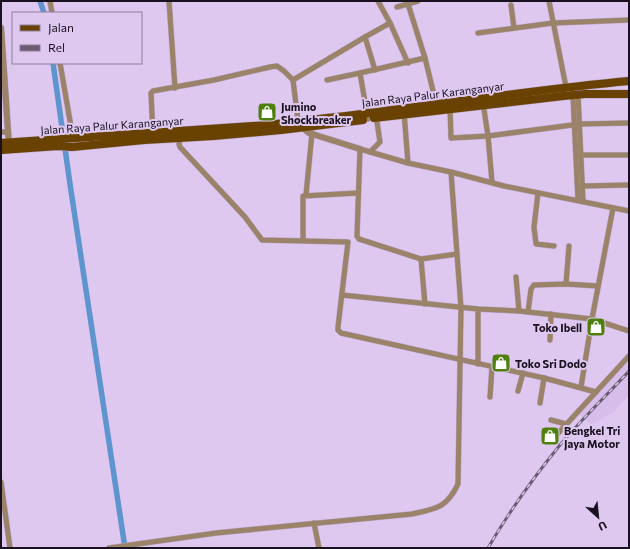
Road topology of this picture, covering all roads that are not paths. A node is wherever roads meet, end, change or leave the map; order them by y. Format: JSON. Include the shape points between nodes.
{"nodes":[{"id":1,"x":50,"y":1,"type":"edge"},
{"id":2,"x":169,"y":1,"type":"edge"},
{"id":3,"x":378,"y":1,"type":"edge"},
{"id":4,"x":417,"y":1,"type":"edge"},
{"id":5,"x":549,"y":1,"type":"edge"},
{"id":6,"x":408,"y":4,"type":"junction"},
{"id":7,"x":511,"y":5,"type":"dead end"},
{"id":8,"x":397,"y":7,"type":"dead end"},
{"id":9,"x":52,"y":12,"type":"edge"},
{"id":10,"x":629,"y":20,"type":"edge"},
{"id":11,"x":390,"y":23,"type":"junction"},
{"id":12,"x":554,"y":23,"type":"junction"},
{"id":13,"x":1,"y":28,"type":"edge"},
{"id":14,"x":514,"y":28,"type":"junction"},
{"id":15,"x":478,"y":33,"type":"dead end"},
{"id":16,"x":365,"y":37,"type":"junction"},
{"id":17,"x":2,"y":47,"type":"edge"},
{"id":18,"x":425,"y":58,"type":"junction"},
{"id":19,"x":408,"y":62,"type":"junction"},
{"id":20,"x":60,"y":64,"type":"edge"},
{"id":21,"x":375,"y":70,"type":"junction"},
{"id":22,"x":360,"y":73,"type":"junction"},
{"id":23,"x":3,"y":76,"type":"edge"},
{"id":24,"x":293,"y":80,"type":"junction"},
{"id":25,"x":327,"y":80,"type":"dead end"},
{"id":26,"x":629,"y":81,"type":"edge"},
{"id":27,"x":591,"y":84,"type":"junction"},
{"id":28,"x":629,"y":86,"type":"edge"},
{"id":29,"x":566,"y":87,"type":"junction"},
{"id":30,"x":175,"y":88,"type":"junction"},
{"id":31,"x":629,"y":90,"type":"edge"},
{"id":32,"x":590,"y":94,"type":"junction"},
{"id":33,"x":629,"y":94,"type":"edge"},
{"id":34,"x":576,"y":96,"type":"junction"},
{"id":35,"x":483,"y":102,"type":"junction"},
{"id":36,"x":4,"y":104,"type":"edge"},
{"id":37,"x":450,"y":106,"type":"junction"},
{"id":38,"x":437,"y":107,"type":"junction"},
{"id":39,"x":404,"y":112,"type":"junction"},
{"id":40,"x":372,"y":116,"type":"junction"},
{"id":41,"x":629,"y":123,"type":"edge"},
{"id":42,"x":300,"y":124,"type":"junction"},
{"id":43,"x":577,"y":125,"type":"junction"},
{"id":44,"x":1,"y":132,"type":"edge"},
{"id":45,"x":8,"y":132,"type":"junction"},
{"id":46,"x":312,"y":133,"type":"junction"},
{"id":47,"x":181,"y":135,"type":"junction"},
{"id":48,"x":153,"y":136,"type":"junction"},
{"id":49,"x":488,"y":136,"type":"junction"},
{"id":50,"x":71,"y":138,"type":"junction"},
{"id":51,"x":58,"y":143,"type":"junction"},
{"id":52,"x":5,"y":146,"type":"edge"},
{"id":53,"x":360,"y":149,"type":"junction"},
{"id":54,"x":370,"y":152,"type":"junction"},
{"id":55,"x":629,"y":154,"type":"edge"},
{"id":56,"x":579,"y":155,"type":"junction"},
{"id":57,"x":408,"y":163,"type":"junction"},
{"id":58,"x":451,"y":172,"type":"junction"},
{"id":59,"x":492,"y":182,"type":"junction"},
{"id":60,"x":629,"y":185,"type":"edge"},
{"id":61,"x":583,"y":186,"type":"junction"},
{"id":62,"x":358,"y":193,"type":"junction"},
{"id":63,"x":538,"y":193,"type":"junction"},
{"id":64,"x":306,"y":195,"type":"junction"},
{"id":65,"x":581,"y":201,"type":"junction"},
{"id":66,"x":613,"y":208,"type":"junction"},
{"id":67,"x":629,"y":211,"type":"edge"},
{"id":68,"x":303,"y":240,"type":"junction"},
{"id":69,"x":554,"y":246,"type":"dead end"},
{"id":70,"x":569,"y":246,"type":"dead end"},
{"id":71,"x":457,"y":254,"type":"junction"},
{"id":72,"x":421,"y":259,"type":"junction"},
{"id":73,"x":516,"y":277,"type":"dead end"},
{"id":74,"x":566,"y":284,"type":"junction"},
{"id":75,"x":598,"y":286,"type":"junction"},
{"id":76,"x":342,"y":294,"type":"junction"},
{"id":77,"x":425,"y":304,"type":"junction"},
{"id":78,"x":461,"y":308,"type":"junction"},
{"id":79,"x":478,"y":309,"type":"junction"},
{"id":80,"x":519,"y":311,"type":"junction"},
{"id":81,"x":528,"y":312,"type":"junction"},
{"id":82,"x":551,"y":314,"type":"junction"},
{"id":83,"x":592,"y":319,"type":"junction"},
{"id":84,"x":629,"y":331,"type":"edge"},
{"id":85,"x":550,"y":340,"type":"dead end"},
{"id":86,"x":629,"y":356,"type":"edge"},
{"id":87,"x":460,"y":360,"type":"junction"},
{"id":88,"x":478,"y":364,"type":"junction"},
{"id":89,"x":492,"y":367,"type":"junction"},
{"id":90,"x":524,"y":373,"type":"junction"},
{"id":91,"x":544,"y":378,"type":"junction"},
{"id":92,"x":581,"y":387,"type":"junction"},
{"id":93,"x":518,"y":391,"type":"dead end"},
{"id":94,"x":596,"y":392,"type":"junction"},
{"id":95,"x":490,"y":398,"type":"dead end"},
{"id":96,"x":540,"y":403,"type":"dead end"},
{"id":97,"x":551,"y":420,"type":"dead end"},
{"id":98,"x":566,"y":424,"type":"junction"},
{"id":99,"x":552,"y":440,"type":"dead end"},
{"id":100,"x":1,"y":482,"type":"edge"},
{"id":101,"x":314,"y":523,"type":"junction"},
{"id":102,"x":10,"y":548,"type":"edge"},
{"id":103,"x":109,"y":548,"type":"edge"},
{"id":104,"x":319,"y":548,"type":"edge"}],
"edges":[{"from":1,"to":9,"type":"street"},
{"from":2,"to":30,"type":"street"},
{"from":3,"to":11,"type":"street"},
{"from":4,"to":6,"type":"street"},
{"from":5,"to":12,"type":"street"},
{"from":6,"to":8,"type":"street"},
{"from":6,"to":18,"type":"street"},
{"from":7,"to":14,"type":"street"},
{"from":10,"to":12,"type":"street"},
{"from":11,"to":16,"type":"street"},
{"from":11,"to":19,"type":"street"},
{"from":12,"to":14,"type":"street"},
{"from":12,"to":29,"type":"street"},
{"from":13,"to":17,"type":"street"},
{"from":14,"to":15,"type":"street"},
{"from":16,"to":21,"type":"street"},
{"from":16,"to":24,"type":"street"},
{"from":17,"to":23,"type":"street"},
{"from":18,"to":19,"type":"street"},
{"from":18,"to":38,"type":"street"},
{"from":19,"to":21,"type":"street"},
{"from":20,"to":50,"type":"street"},
{"from":21,"to":22,"type":"street"},
{"from":22,"to":25,"type":"street"},
{"from":22,"to":40,"type":"street"},
{"from":23,"to":36,"type":"street"},
{"from":24,"to":30,"type":"street","via":[[274,66]]},
{"from":24,"to":42,"type":"street"},
{"from":26,"to":27,"type":"main road","name":"Jalan Raya Palur Karanganyar"},
{"from":27,"to":28,"type":"main road"},
{"from":27,"to":29,"type":"main road","name":"Jalan Raya Palur Karanganyar"},
{"from":29,"to":35,"type":"main road","name":"Jalan Raya Palur Karanganyar"},
{"from":30,"to":48,"type":"street","via":[[151,92]]},
{"from":31,"to":32,"type":"main road"},
{"from":32,"to":33,"type":"main road","name":"Jalan Raya Palur Karanganyar"},
{"from":32,"to":34,"type":"main road","name":"Jalan Raya Palur Karanganyar"},
{"from":34,"to":35,"type":"main road","name":"Jalan Raya Palur Karanganyar"},
{"from":34,"to":43,"type":"street"},
{"from":35,"to":37,"type":"main road","name":"Jalan Raya Palur Karanganyar"},
{"from":35,"to":49,"type":"street"},
{"from":36,"to":45,"type":"street"},
{"from":37,"to":38,"type":"main road","name":"Jalan Raya Palur Karanganyar"},
{"from":37,"to":49,"type":"street","via":[[451,138]]},
{"from":38,"to":39,"type":"main road","name":"Jalan Raya Palur Karanganyar"},
{"from":39,"to":40,"type":"main road","name":"Jalan Raya Palur Karanganyar"},
{"from":39,"to":57,"type":"street"},
{"from":40,"to":42,"type":"main road","name":"Jalan Raya Palur Karanganyar"},
{"from":40,"to":54,"type":"street","via":[[380,142]]},
{"from":41,"to":43,"type":"street"},
{"from":42,"to":46,"type":"street"},
{"from":42,"to":47,"type":"main road","name":"Jalan Raya Palur Karanganyar"},
{"from":43,"to":49,"type":"street"},
{"from":43,"to":56,"type":"street"},
{"from":44,"to":45,"type":"street"},
{"from":45,"to":52,"type":"street"},
{"from":46,"to":53,"type":"street"},
{"from":46,"to":64,"type":"street"},
{"from":47,"to":48,"type":"main road","name":"Jalan Raya Palur Karanganyar"},
{"from":47,"to":68,"type":"street","via":[[180,147],[262,240]]},
{"from":48,"to":50,"type":"main road","name":"Jalan Raya Palur Karanganyar"},
{"from":48,"to":51,"type":"main road","name":"Jalan Raya Palur Karanganyar","via":[[72,147]]},
{"from":49,"to":59,"type":"street"},
{"from":50,"to":51,"type":"main road","name":"Jalan Raya Palur Karanganyar"},
{"from":51,"to":52,"type":"main road","name":"Jalan Raya Palur Karanganyar"},
{"from":53,"to":54,"type":"street"},
{"from":53,"to":62,"type":"street"},
{"from":54,"to":57,"type":"street"},
{"from":55,"to":56,"type":"street"},
{"from":56,"to":61,"type":"street"},
{"from":56,"to":65,"type":"street"},
{"from":57,"to":58,"type":"street"},
{"from":58,"to":59,"type":"street"},
{"from":58,"to":71,"type":"street"},
{"from":59,"to":63,"type":"street"},
{"from":60,"to":61,"type":"street"},
{"from":61,"to":65,"type":"street"},
{"from":62,"to":64,"type":"street"},
{"from":62,"to":72,"type":"street","via":[[359,240]]},
{"from":63,"to":65,"type":"street"},
{"from":63,"to":69,"type":"street","via":[[534,227],[536,244]]},
{"from":64,"to":68,"type":"street","via":[[302,197]]},
{"from":65,"to":66,"type":"street"},
{"from":66,"to":67,"type":"street"},
{"from":66,"to":75,"type":"street"},
{"from":68,"to":76,"type":"street","via":[[348,242]]},
{"from":70,"to":74,"type":"street"},
{"from":71,"to":72,"type":"street"},
{"from":71,"to":78,"type":"street"},
{"from":72,"to":77,"type":"street"},
{"from":73,"to":80,"type":"street"},
{"from":74,"to":75,"type":"street"},
{"from":74,"to":81,"type":"street","via":[[532,286]]},
{"from":75,"to":83,"type":"street"},
{"from":76,"to":77,"type":"street"},
{"from":76,"to":87,"type":"street","via":[[338,330]]},
{"from":77,"to":78,"type":"street"},
{"from":78,"to":79,"type":"street"},
{"from":78,"to":87,"type":"street"},
{"from":79,"to":80,"type":"street"},
{"from":79,"to":88,"type":"street"},
{"from":80,"to":81,"type":"street"},
{"from":81,"to":82,"type":"street"},
{"from":82,"to":83,"type":"street"},
{"from":82,"to":85,"type":"street"},
{"from":83,"to":84,"type":"street"},
{"from":83,"to":92,"type":"street"},
{"from":86,"to":94,"type":"street"},
{"from":87,"to":88,"type":"street"},
{"from":87,"to":101,"type":"street","via":[[458,484],[442,506],[412,514]]},
{"from":88,"to":89,"type":"street"},
{"from":89,"to":90,"type":"street"},
{"from":89,"to":95,"type":"street"},
{"from":90,"to":91,"type":"street"},
{"from":90,"to":93,"type":"street"},
{"from":91,"to":92,"type":"street"},
{"from":91,"to":96,"type":"street"},
{"from":92,"to":94,"type":"street"},
{"from":94,"to":98,"type":"street"},
{"from":97,"to":98,"type":"street"},
{"from":98,"to":99,"type":"street"},
{"from":100,"to":102,"type":"street"},
{"from":101,"to":103,"type":"street"},
{"from":101,"to":104,"type":"street"}]}
